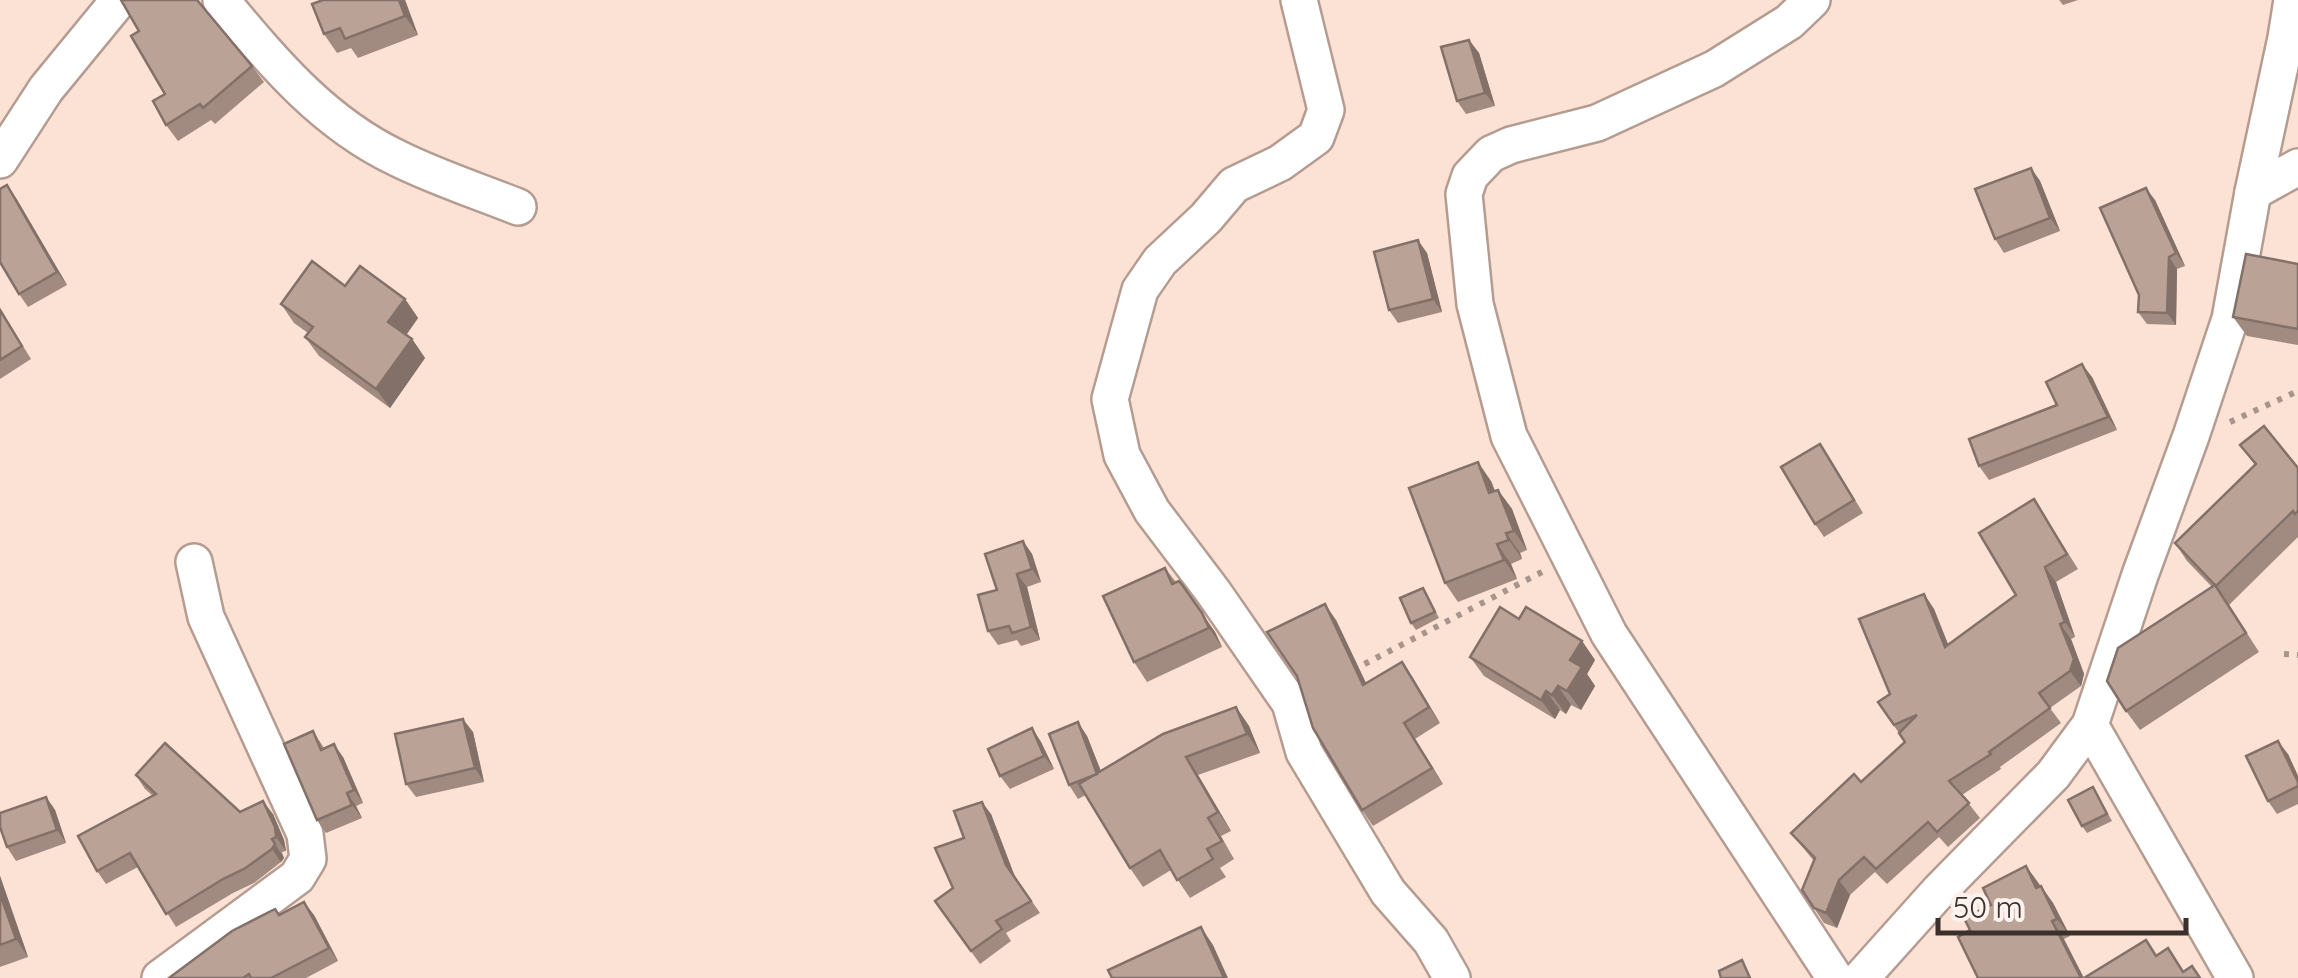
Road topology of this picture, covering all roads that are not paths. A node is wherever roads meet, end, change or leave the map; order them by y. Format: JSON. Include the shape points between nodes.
{"nodes":[{"id":1,"x":119,"y":0,"type":"edge"},
{"id":2,"x":222,"y":0,"type":"edge"},
{"id":3,"x":1299,"y":0,"type":"edge"},
{"id":4,"x":1812,"y":0,"type":"edge"},
{"id":5,"x":2292,"y":0,"type":"edge"},
{"id":6,"x":0,"y":160,"type":"edge"},
{"id":7,"x":2298,"y":166,"type":"edge"},
{"id":8,"x":2253,"y":192,"type":"junction"},
{"id":9,"x":518,"y":207,"type":"dead end"},
{"id":10,"x":194,"y":562,"type":"dead end"},
{"id":11,"x":2090,"y":725,"type":"junction"},
{"id":12,"x":160,"y":978,"type":"edge"},
{"id":13,"x":1452,"y":978,"type":"edge"},
{"id":14,"x":1835,"y":978,"type":"edge"},
{"id":15,"x":1860,"y":978,"type":"edge"},
{"id":16,"x":2235,"y":978,"type":"edge"}],
"edges":[{"from":1,"to":6,"type":"street","via":[[46,89]]},
{"from":2,"to":9,"type":"street","via":[[281,71],[339,122],[396,158]]},
{"from":3,"to":13,"type":"street","via":[[1326,110],[1316,138],[1234,185],[1160,262],[1140,290],[1110,399],[1122,455],[1152,511],[1290,703],[1304,752],[1388,892],[1431,941]]},
{"from":4,"to":14,"type":"street","via":[[1714,68],[1598,122],[1491,154],[1470,176],[1464,194],[1475,304],[1509,436],[1609,634]]},
{"from":5,"to":8,"type":"street"},
{"from":7,"to":8,"type":"street"},
{"from":8,"to":11,"type":"street","via":[[2230,320]]},
{"from":10,"to":12,"type":"street","via":[[206,617],[305,834],[308,858],[297,877]]},
{"from":11,"to":15,"type":"street","via":[[2053,775]]},
{"from":11,"to":16,"type":"street"}]}
